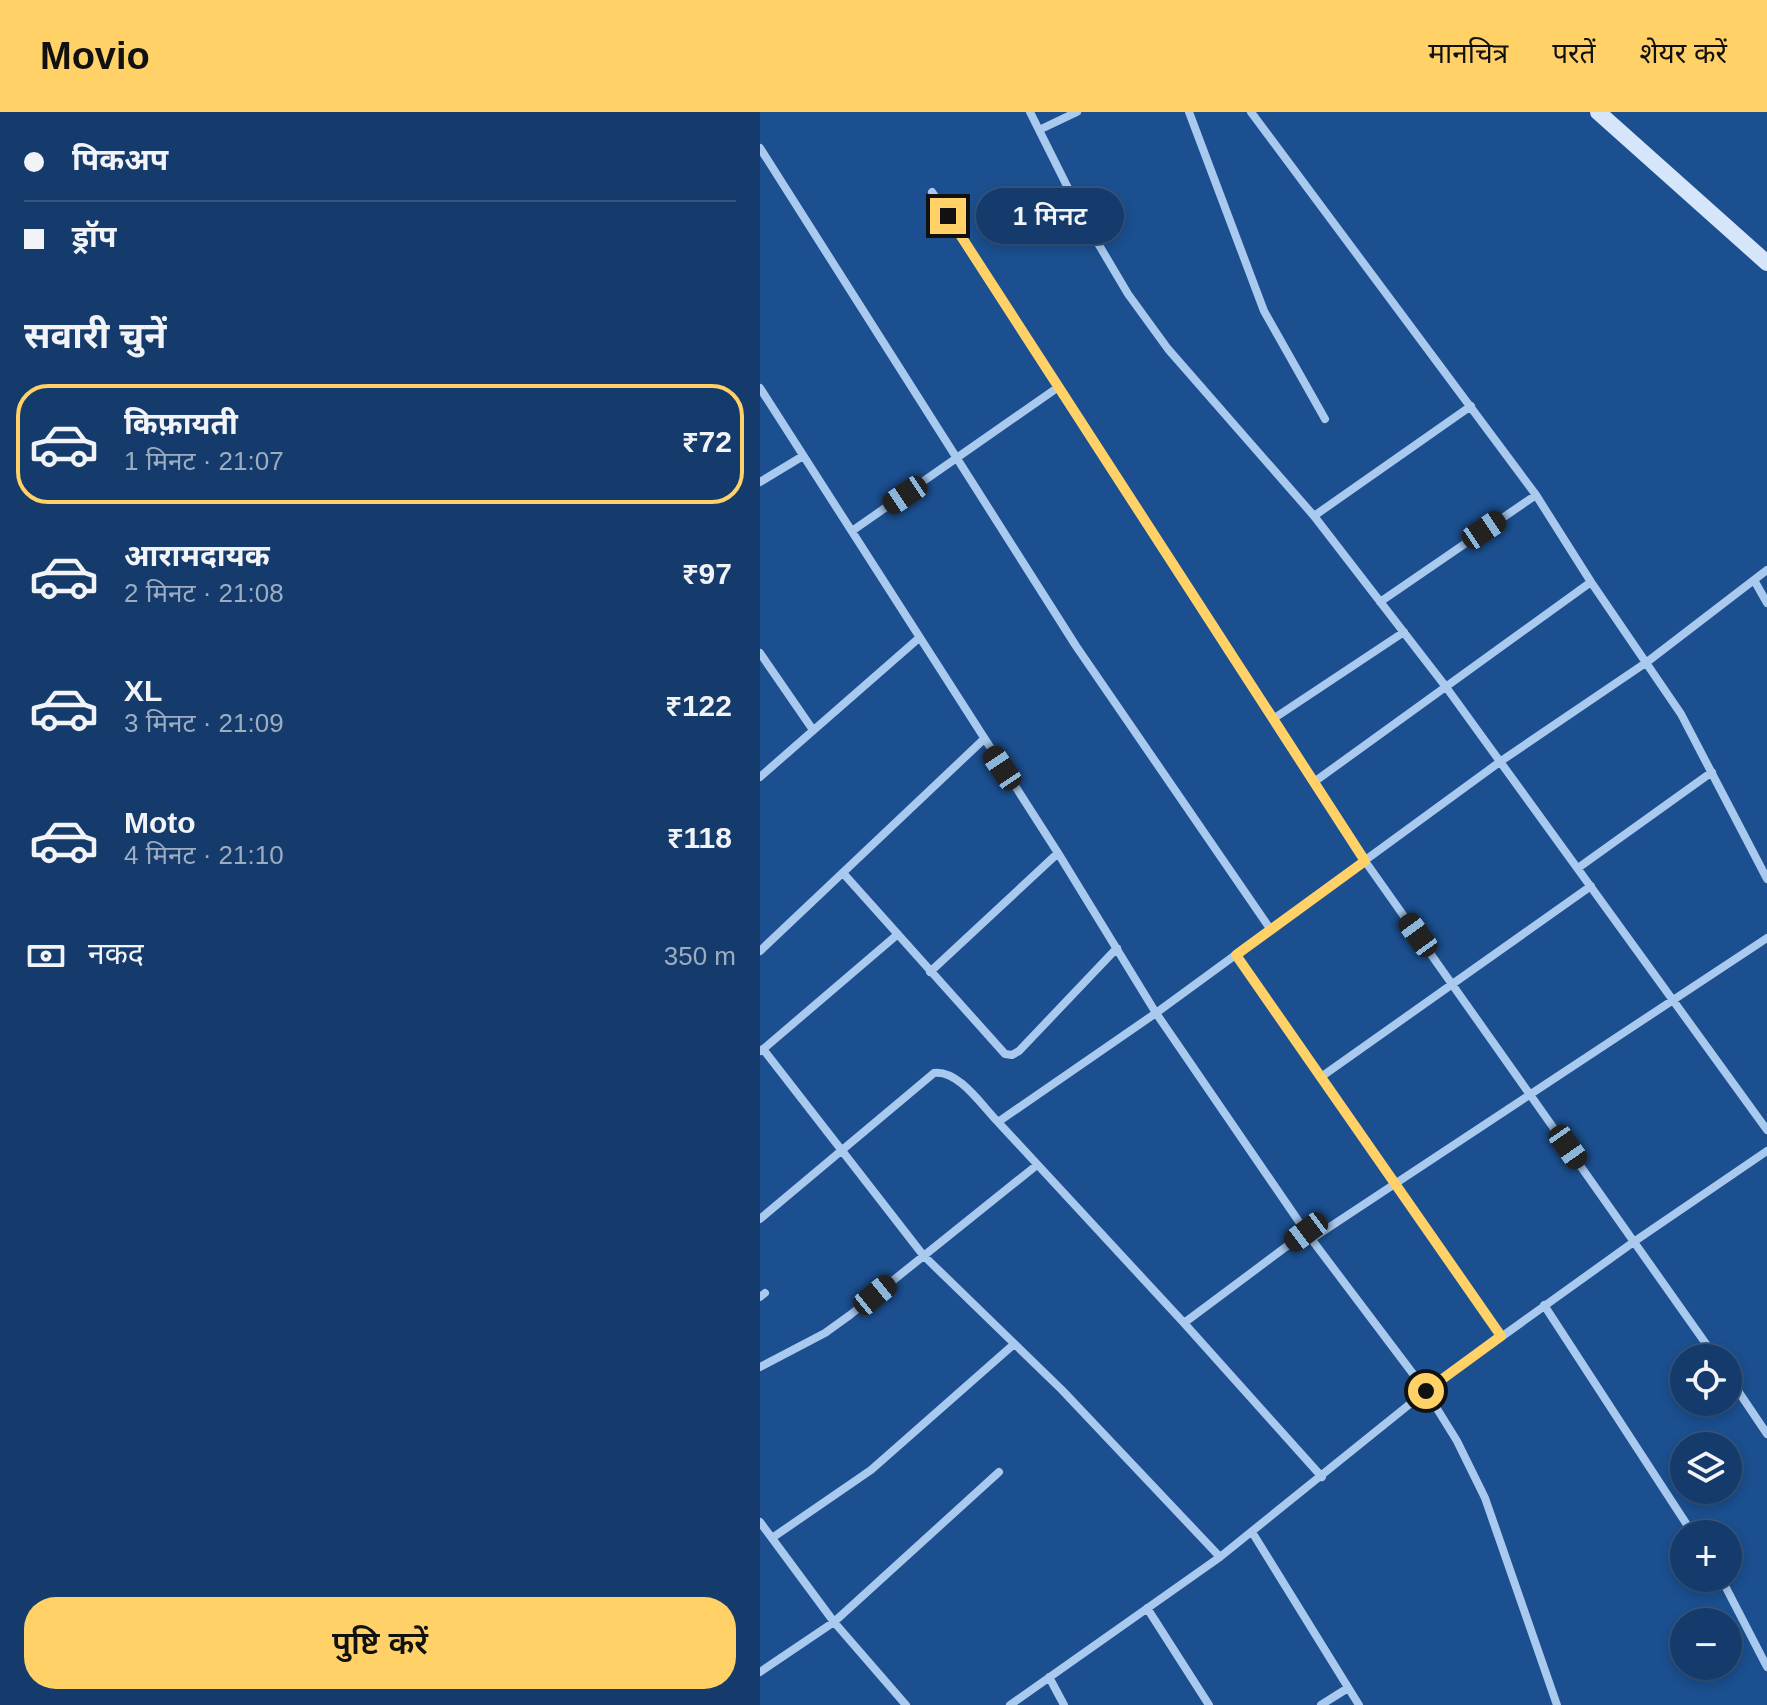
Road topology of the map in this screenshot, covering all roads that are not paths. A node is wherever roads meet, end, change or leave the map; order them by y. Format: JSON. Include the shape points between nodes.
{"nodes":[{"id":1,"x":1030,"y":112,"type":"edge"},
{"id":2,"x":1077,"y":112,"type":"edge"},
{"id":3,"x":1189,"y":112,"type":"edge"},
{"id":4,"x":1251,"y":112,"type":"edge"},
{"id":5,"x":1598,"y":112,"type":"edge"},
{"id":6,"x":1039,"y":130,"type":"junction"},
{"id":7,"x":760,"y":148,"type":"edge"},
{"id":8,"x":932,"y":192,"type":"dead end"},
{"id":9,"x":1767,"y":263,"type":"edge"},
{"id":10,"x":760,"y":388,"type":"edge"},
{"id":11,"x":1057,"y":388,"type":"junction"},
{"id":12,"x":1471,"y":406,"type":"junction"},
{"id":13,"x":1325,"y":419,"type":"dead end"},
{"id":14,"x":803,"y":456,"type":"junction"},
{"id":15,"x":957,"y":459,"type":"junction"},
{"id":16,"x":760,"y":482,"type":"edge"},
{"id":17,"x":1536,"y":495,"type":"junction"},
{"id":18,"x":1314,"y":516,"type":"junction"},
{"id":19,"x":852,"y":531,"type":"junction"},
{"id":20,"x":1767,"y":570,"type":"edge"},
{"id":21,"x":1754,"y":580,"type":"junction"},
{"id":22,"x":1591,"y":582,"type":"junction"},
{"id":23,"x":1380,"y":602,"type":"junction"},
{"id":24,"x":1767,"y":603,"type":"edge"},
{"id":25,"x":1404,"y":632,"type":"junction"},
{"id":26,"x":919,"y":638,"type":"junction"},
{"id":27,"x":760,"y":653,"type":"edge"},
{"id":28,"x":1647,"y":662,"type":"junction"},
{"id":29,"x":1446,"y":687,"type":"junction"},
{"id":30,"x":1273,"y":719,"type":"junction"},
{"id":31,"x":813,"y":730,"type":"junction"},
{"id":32,"x":983,"y":740,"type":"junction"},
{"id":33,"x":1501,"y":761,"type":"junction"},
{"id":34,"x":1712,"y":772,"type":"junction"},
{"id":35,"x":760,"y":777,"type":"edge"},
{"id":36,"x":1314,"y":782,"type":"junction"},
{"id":37,"x":1058,"y":853,"type":"junction"},
{"id":38,"x":1365,"y":861,"type":"junction"},
{"id":39,"x":1578,"y":868,"type":"junction"},
{"id":40,"x":1766,"y":872,"type":"edge"},
{"id":41,"x":843,"y":873,"type":"junction"},
{"id":42,"x":1591,"y":886,"type":"junction"},
{"id":43,"x":1271,"y":930,"type":"junction"},
{"id":44,"x":898,"y":934,"type":"junction"},
{"id":45,"x":1767,"y":938,"type":"edge"},
{"id":46,"x":1117,"y":948,"type":"junction"},
{"id":47,"x":760,"y":951,"type":"edge"},
{"id":48,"x":1236,"y":955,"type":"junction"},
{"id":49,"x":930,"y":972,"type":"junction"},
{"id":50,"x":1454,"y":985,"type":"junction"},
{"id":51,"x":1673,"y":999,"type":"junction"},
{"id":52,"x":1156,"y":1013,"type":"junction"},
{"id":53,"x":762,"y":1050,"type":"edge"},
{"id":54,"x":1321,"y":1077,"type":"junction"},
{"id":55,"x":1531,"y":1094,"type":"junction"},
{"id":56,"x":998,"y":1122,"type":"junction"},
{"id":57,"x":1767,"y":1130,"type":"edge"},
{"id":58,"x":842,"y":1150,"type":"junction"},
{"id":59,"x":1767,"y":1151,"type":"edge"},
{"id":60,"x":1037,"y":1165,"type":"junction"},
{"id":61,"x":1396,"y":1185,"type":"junction"},
{"id":62,"x":760,"y":1219,"type":"edge"},
{"id":63,"x":1309,"y":1235,"type":"junction"},
{"id":64,"x":1635,"y":1241,"type":"junction"},
{"id":65,"x":923,"y":1255,"type":"junction"},
{"id":66,"x":1544,"y":1305,"type":"junction"},
{"id":67,"x":1184,"y":1323,"type":"junction"},
{"id":68,"x":1501,"y":1336,"type":"junction"},
{"id":69,"x":1706,"y":1344,"type":"edge"},
{"id":70,"x":1013,"y":1345,"type":"junction"},
{"id":71,"x":760,"y":1367,"type":"edge"},
{"id":72,"x":1426,"y":1391,"type":"junction"},
{"id":73,"x":1742,"y":1397,"type":"edge"},
{"id":74,"x":1767,"y":1434,"type":"edge"},
{"id":75,"x":999,"y":1472,"type":"dead end"},
{"id":76,"x":1322,"y":1477,"type":"junction"},
{"id":77,"x":1684,"y":1520,"type":"edge"},
{"id":78,"x":760,"y":1522,"type":"edge"},
{"id":79,"x":1252,"y":1532,"type":"junction"},
{"id":80,"x":772,"y":1538,"type":"junction"},
{"id":81,"x":1220,"y":1557,"type":"junction"},
{"id":82,"x":1728,"y":1592,"type":"edge"},
{"id":83,"x":1147,"y":1608,"type":"junction"},
{"id":84,"x":834,"y":1622,"type":"junction"},
{"id":85,"x":1767,"y":1667,"type":"edge"},
{"id":86,"x":760,"y":1672,"type":"edge"},
{"id":87,"x":1049,"y":1677,"type":"junction"},
{"id":88,"x":1348,"y":1688,"type":"junction"},
{"id":89,"x":906,"y":1705,"type":"edge"},
{"id":90,"x":1010,"y":1705,"type":"edge"},
{"id":91,"x":1064,"y":1705,"type":"edge"},
{"id":92,"x":1209,"y":1705,"type":"edge"},
{"id":93,"x":1321,"y":1705,"type":"edge"},
{"id":94,"x":1359,"y":1705,"type":"edge"},
{"id":95,"x":1557,"y":1705,"type":"edge"}],
"edges":[{"from":1,"to":6,"type":"street"},
{"from":2,"to":6,"type":"street"},
{"from":3,"to":13,"type":"street","via":[[1264,311]]},
{"from":4,"to":12,"type":"street"},
{"from":5,"to":9,"type":"main road"},
{"from":6,"to":18,"type":"street","via":[[1128,294],[1168,349]]},
{"from":7,"to":15,"type":"street"},
{"from":8,"to":11,"type":"street"},
{"from":10,"to":14,"type":"street"},
{"from":11,"to":15,"type":"street"},
{"from":11,"to":30,"type":"street"},
{"from":12,"to":17,"type":"street"},
{"from":12,"to":18,"type":"street"},
{"from":14,"to":16,"type":"street"},
{"from":14,"to":19,"type":"street"},
{"from":15,"to":19,"type":"street"},
{"from":15,"to":43,"type":"street","via":[[1076,646]]},
{"from":17,"to":22,"type":"street"},
{"from":17,"to":23,"type":"street"},
{"from":18,"to":23,"type":"street"},
{"from":19,"to":26,"type":"street"},
{"from":20,"to":21,"type":"street"},
{"from":21,"to":24,"type":"street"},
{"from":21,"to":28,"type":"street"},
{"from":22,"to":28,"type":"street"},
{"from":22,"to":29,"type":"street"},
{"from":23,"to":25,"type":"street"},
{"from":25,"to":29,"type":"street"},
{"from":25,"to":30,"type":"street"},
{"from":26,"to":31,"type":"street"},
{"from":26,"to":32,"type":"street"},
{"from":27,"to":31,"type":"street"},
{"from":28,"to":33,"type":"street"},
{"from":28,"to":34,"type":"street"},
{"from":29,"to":33,"type":"street"},
{"from":29,"to":36,"type":"street"},
{"from":30,"to":36,"type":"street"},
{"from":31,"to":35,"type":"street"},
{"from":32,"to":37,"type":"street"},
{"from":32,"to":41,"type":"street"},
{"from":33,"to":38,"type":"street"},
{"from":33,"to":39,"type":"street"},
{"from":34,"to":39,"type":"street"},
{"from":34,"to":40,"type":"street"},
{"from":36,"to":38,"type":"street"},
{"from":37,"to":46,"type":"street"},
{"from":37,"to":49,"type":"street"},
{"from":38,"to":43,"type":"street"},
{"from":38,"to":50,"type":"street"},
{"from":39,"to":42,"type":"street"},
{"from":41,"to":44,"type":"street"},
{"from":41,"to":47,"type":"street"},
{"from":42,"to":50,"type":"street"},
{"from":42,"to":51,"type":"street"},
{"from":43,"to":48,"type":"street"},
{"from":44,"to":49,"type":"street"},
{"from":44,"to":53,"type":"street"},
{"from":45,"to":51,"type":"street"},
{"from":46,"to":49,"type":"street","via":[[1012,1055],[999,1048]]},
{"from":46,"to":52,"type":"street"},
{"from":48,"to":52,"type":"street"},
{"from":48,"to":54,"type":"street"},
{"from":50,"to":54,"type":"street"},
{"from":50,"to":55,"type":"street"},
{"from":51,"to":55,"type":"street"},
{"from":51,"to":57,"type":"street"},
{"from":52,"to":56,"type":"street"},
{"from":52,"to":63,"type":"street"},
{"from":53,"to":58,"type":"street"},
{"from":54,"to":61,"type":"street"},
{"from":55,"to":61,"type":"street"},
{"from":55,"to":64,"type":"street"},
{"from":56,"to":58,"type":"street","via":[[955,1077],[934,1073]]},
{"from":56,"to":60,"type":"street"},
{"from":58,"to":62,"type":"street"},
{"from":58,"to":65,"type":"street"},
{"from":59,"to":64,"type":"street"},
{"from":60,"to":65,"type":"street"},
{"from":60,"to":67,"type":"street"},
{"from":61,"to":63,"type":"street"},
{"from":61,"to":68,"type":"street"},
{"from":63,"to":67,"type":"street"},
{"from":63,"to":72,"type":"street"},
{"from":64,"to":66,"type":"street"},
{"from":64,"to":69,"type":"street"},
{"from":65,"to":70,"type":"street"},
{"from":65,"to":71,"type":"street","via":[[825,1333]]},
{"from":66,"to":68,"type":"street"},
{"from":66,"to":77,"type":"street"},
{"from":67,"to":76,"type":"street"},
{"from":68,"to":72,"type":"street"},
{"from":70,"to":80,"type":"street","via":[[871,1470]]},
{"from":70,"to":81,"type":"street"},
{"from":72,"to":76,"type":"street"},
{"from":72,"to":95,"type":"street","via":[[1485,1498]]},
{"from":73,"to":74,"type":"street"},
{"from":75,"to":84,"type":"street"},
{"from":76,"to":79,"type":"street"},
{"from":78,"to":80,"type":"street"},
{"from":79,"to":81,"type":"street"},
{"from":79,"to":88,"type":"street"},
{"from":80,"to":84,"type":"street"},
{"from":81,"to":83,"type":"street"},
{"from":82,"to":85,"type":"street"},
{"from":83,"to":87,"type":"street"},
{"from":83,"to":92,"type":"street"},
{"from":84,"to":86,"type":"street"},
{"from":84,"to":89,"type":"street"},
{"from":87,"to":90,"type":"street"},
{"from":87,"to":91,"type":"street"},
{"from":88,"to":93,"type":"street"},
{"from":88,"to":94,"type":"street"}]}
